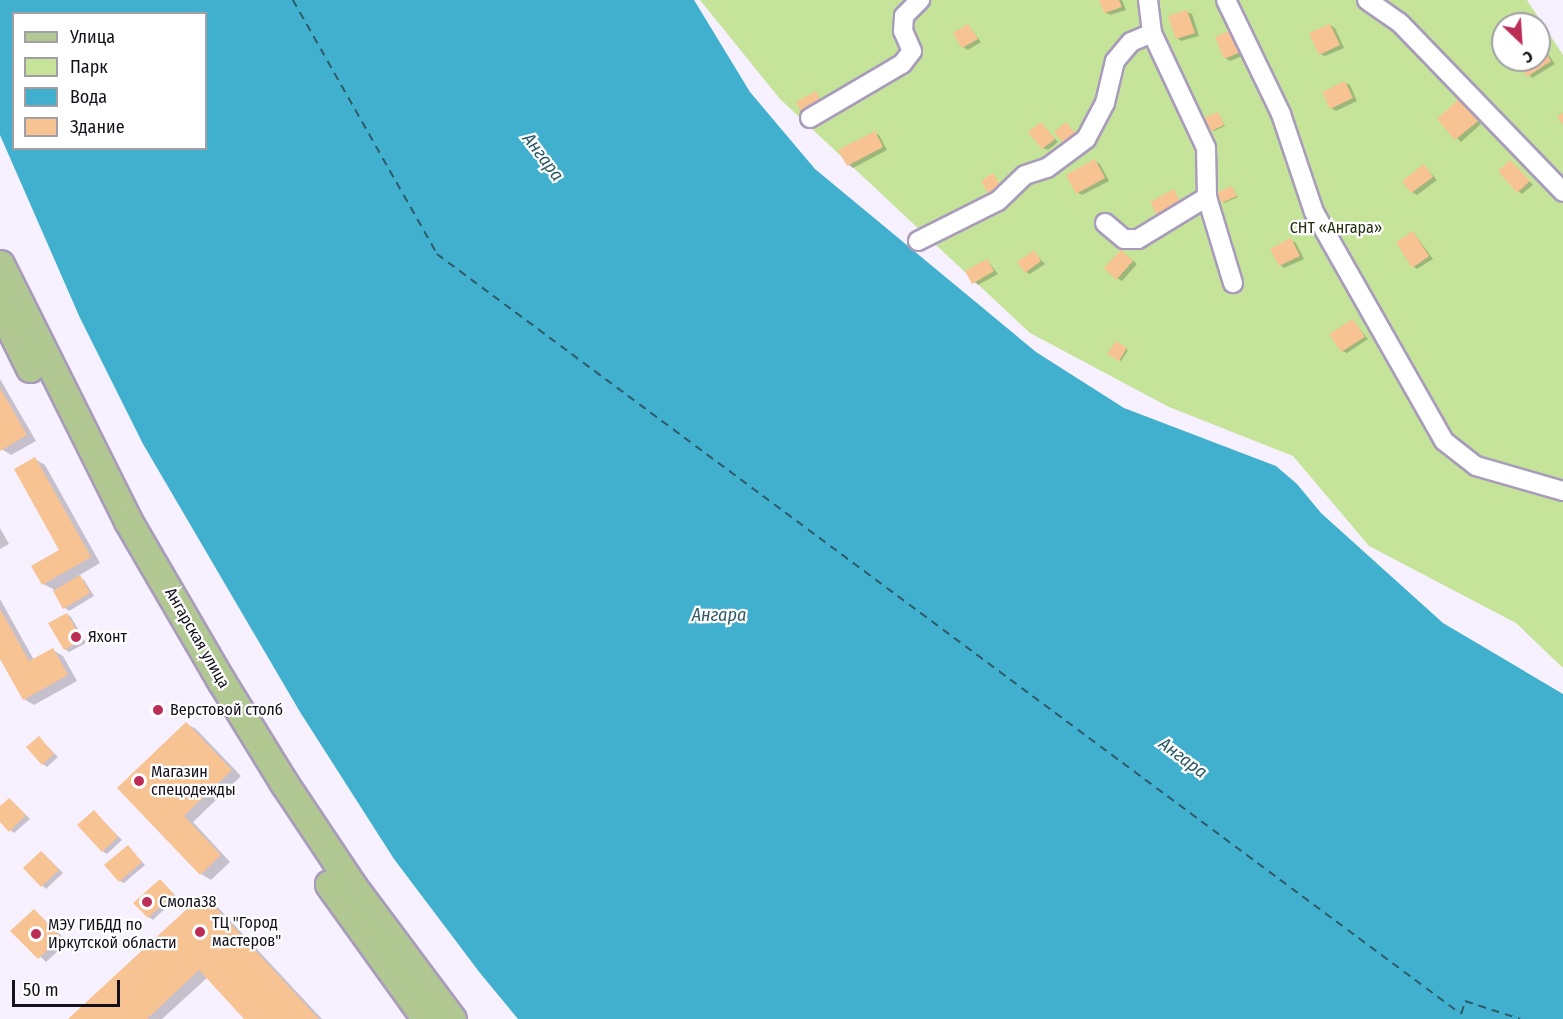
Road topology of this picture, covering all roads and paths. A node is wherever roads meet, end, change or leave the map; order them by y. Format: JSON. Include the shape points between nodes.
{"nodes":[{"id":1,"x":920,"y":0,"type":"edge"},
{"id":2,"x":1148,"y":0,"type":"edge"},
{"id":3,"x":1226,"y":0,"type":"edge"},
{"id":4,"x":1367,"y":0,"type":"edge"},
{"id":5,"x":1152,"y":33,"type":"junction"},
{"id":6,"x":810,"y":118,"type":"dead end"},
{"id":7,"x":1563,"y":192,"type":"edge"},
{"id":8,"x":1207,"y":197,"type":"junction"},
{"id":9,"x":1105,"y":223,"type":"dead end"},
{"id":10,"x":918,"y":241,"type":"dead end"},
{"id":11,"x":0,"y":264,"type":"edge"},
{"id":12,"x":1233,"y":283,"type":"dead end"},
{"id":13,"x":0,"y":307,"type":"edge"},
{"id":14,"x":1563,"y":491,"type":"edge"},
{"id":15,"x":426,"y":1019,"type":"edge"},
{"id":16,"x":452,"y":1019,"type":"edge"}],
"edges":[{"from":1,"to":6,"type":"street","via":[[904,16],[903,31],[912,51],[902,64]]},
{"from":2,"to":5,"type":"street"},
{"from":3,"to":14,"type":"street","via":[[1281,114],[1314,212],[1444,441],[1476,466]]},
{"from":4,"to":7,"type":"street","via":[[1400,23]]},
{"from":5,"to":8,"type":"street","via":[[1206,148]]},
{"from":5,"to":10,"type":"street","via":[[1131,42],[1115,61],[1105,103],[1086,138],[1047,168],[1025,175],[998,201]]},
{"from":8,"to":9,"type":"street","via":[[1138,239],[1124,239]]},
{"from":8,"to":12,"type":"street"},
{"from":11,"to":16,"type":"main road","name":"Ангарская улица","via":[[128,521],[220,679],[352,885]]},
{"from":13,"to":15,"type":"main road","name":"Ангарская улица","via":[[115,531],[208,692],[340,901]]}]}
